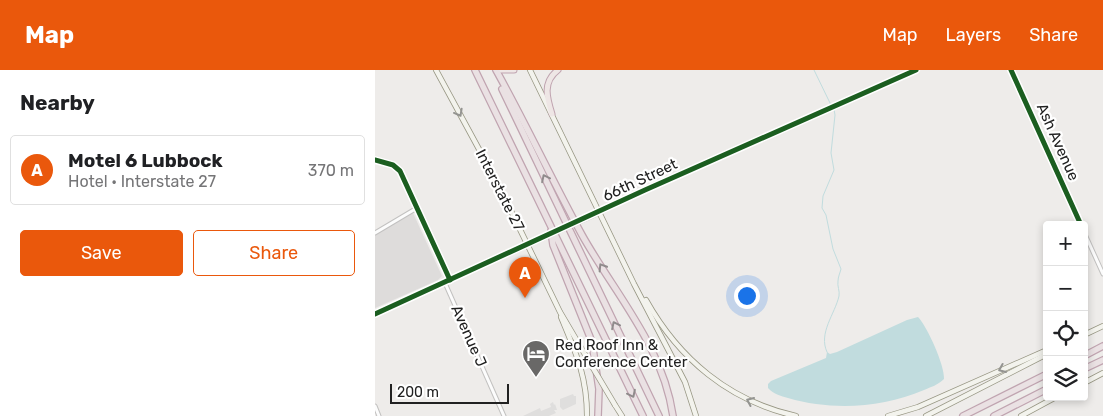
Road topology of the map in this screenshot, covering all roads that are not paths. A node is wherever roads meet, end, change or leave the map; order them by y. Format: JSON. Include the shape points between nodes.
{"nodes":[{"id":1,"x":436,"y":70,"type":"edge"},
{"id":2,"x":475,"y":70,"type":"edge"},
{"id":3,"x":496,"y":70,"type":"edge"},
{"id":4,"x":507,"y":70,"type":"edge"},
{"id":5,"x":514,"y":70,"type":"edge"},
{"id":6,"x":530,"y":70,"type":"edge"},
{"id":7,"x":558,"y":70,"type":"edge"},
{"id":8,"x":916,"y":70,"type":"edge"},
{"id":9,"x":1011,"y":70,"type":"edge"},
{"id":10,"x":552,"y":114,"type":"junction"},
{"id":11,"x":375,"y":160,"type":"edge"},
{"id":12,"x":417,"y":208,"type":"junction"},
{"id":13,"x":599,"y":212,"type":"junction"},
{"id":14,"x":1079,"y":221,"type":"edge"},
{"id":15,"x":550,"y":224,"type":"junction"},
{"id":16,"x":375,"y":233,"type":"edge"},
{"id":17,"x":1088,"y":241,"type":"edge"},
{"id":18,"x":530,"y":244,"type":"junction"},
{"id":19,"x":618,"y":250,"type":"junction"},
{"id":20,"x":1103,"y":274,"type":"edge"},
{"id":21,"x":447,"y":281,"type":"junction"},
{"id":22,"x":557,"y":304,"type":"junction"},
{"id":23,"x":375,"y":314,"type":"edge"},
{"id":24,"x":1103,"y":326,"type":"edge"},
{"id":25,"x":1088,"y":333,"type":"edge"},
{"id":26,"x":1103,"y":346,"type":"edge"},
{"id":27,"x":1043,"y":352,"type":"edge"},
{"id":28,"x":1088,"y":354,"type":"edge"},
{"id":29,"x":1043,"y":356,"type":"edge"},
{"id":30,"x":1103,"y":360,"type":"edge"},
{"id":31,"x":1088,"y":368,"type":"edge"},
{"id":32,"x":1103,"y":373,"type":"edge"},
{"id":33,"x":1043,"y":376,"type":"edge"},
{"id":34,"x":1088,"y":381,"type":"edge"},
{"id":35,"x":1043,"y":391,"type":"edge"},
{"id":36,"x":1049,"y":401,"type":"edge"},
{"id":37,"x":375,"y":406,"type":"edge"},
{"id":38,"x":379,"y":416,"type":"edge"},
{"id":39,"x":504,"y":416,"type":"edge"},
{"id":40,"x":587,"y":416,"type":"edge"},
{"id":41,"x":598,"y":416,"type":"edge"},
{"id":42,"x":622,"y":416,"type":"edge"},
{"id":43,"x":643,"y":416,"type":"edge"},
{"id":44,"x":659,"y":416,"type":"edge"},
{"id":45,"x":673,"y":416,"type":"edge"},
{"id":46,"x":696,"y":416,"type":"edge"},
{"id":47,"x":796,"y":416,"type":"edge"},
{"id":48,"x":888,"y":416,"type":"edge"},
{"id":49,"x":926,"y":416,"type":"edge"},
{"id":50,"x":963,"y":416,"type":"edge"},
{"id":51,"x":994,"y":416,"type":"edge"},
{"id":52,"x":1021,"y":416,"type":"edge"}],
"edges":[{"from":1,"to":18,"type":"main road","name":"Interstate 27","one_way":true},
{"from":2,"to":15,"type":"highway"},
{"from":3,"to":4,"type":"highway"},
{"from":44,"to":3,"type":"highway","one_way":true},
{"from":45,"to":3,"type":"highway","one_way":true,"via":[[667,386],[645,336],[581,233]]},
{"from":4,"to":5,"type":"highway"},
{"from":6,"to":10,"type":"main road"},
{"from":7,"to":10,"type":"highway","via":[[551,76],[547,87]]},
{"from":8,"to":13,"type":"street","name":"66th Street"},
{"from":9,"to":14,"type":"street","name":"Ash Avenue"},
{"from":10,"to":13,"type":"main road"},
{"from":11,"to":12,"type":"street","name":"Avenue J","via":[[398,167]]},
{"from":12,"to":16,"type":"street"},
{"from":12,"to":21,"type":"street","name":"Avenue J"},
{"from":13,"to":18,"type":"street","name":"66th Street","bridge":true},
{"from":13,"to":19,"type":"main road"},
{"from":15,"to":41,"type":"highway","via":[[553,245],[591,342],[599,389]]},
{"from":15,"to":43,"type":"highway","one_way":true},
{"from":17,"to":20,"type":"street"},
{"from":18,"to":21,"type":"street","name":"66th Street"},
{"from":18,"to":22,"type":"main road","name":"Interstate 27"},
{"from":19,"to":46,"type":"main road","via":[[685,382]]},
{"from":47,"to":19,"type":"main road","one_way":true,"via":[[739,396],[695,364],[662,327]]},
{"from":21,"to":23,"type":"street","name":"66th Street"},
{"from":21,"to":39,"type":"street","name":"Avenue J"},
{"from":22,"to":40,"type":"main road","via":[[582,370],[587,392]]},
{"from":22,"to":42,"type":"main road","name":"Interstate 27","bridge":true},
{"from":24,"to":25,"type":"main road"},
{"from":26,"to":28,"type":"highway"},
{"from":27,"to":48,"type":"main road","one_way":true,"via":[[930,402]]},
{"from":29,"to":49,"type":"main road"},
{"from":30,"to":31,"type":"highway"},
{"from":32,"to":34,"type":"main road"},
{"from":33,"to":50,"type":"highway"},
{"from":35,"to":51,"type":"highway"},
{"from":36,"to":52,"type":"main road"},
{"from":37,"to":38,"type":"street"}]}
